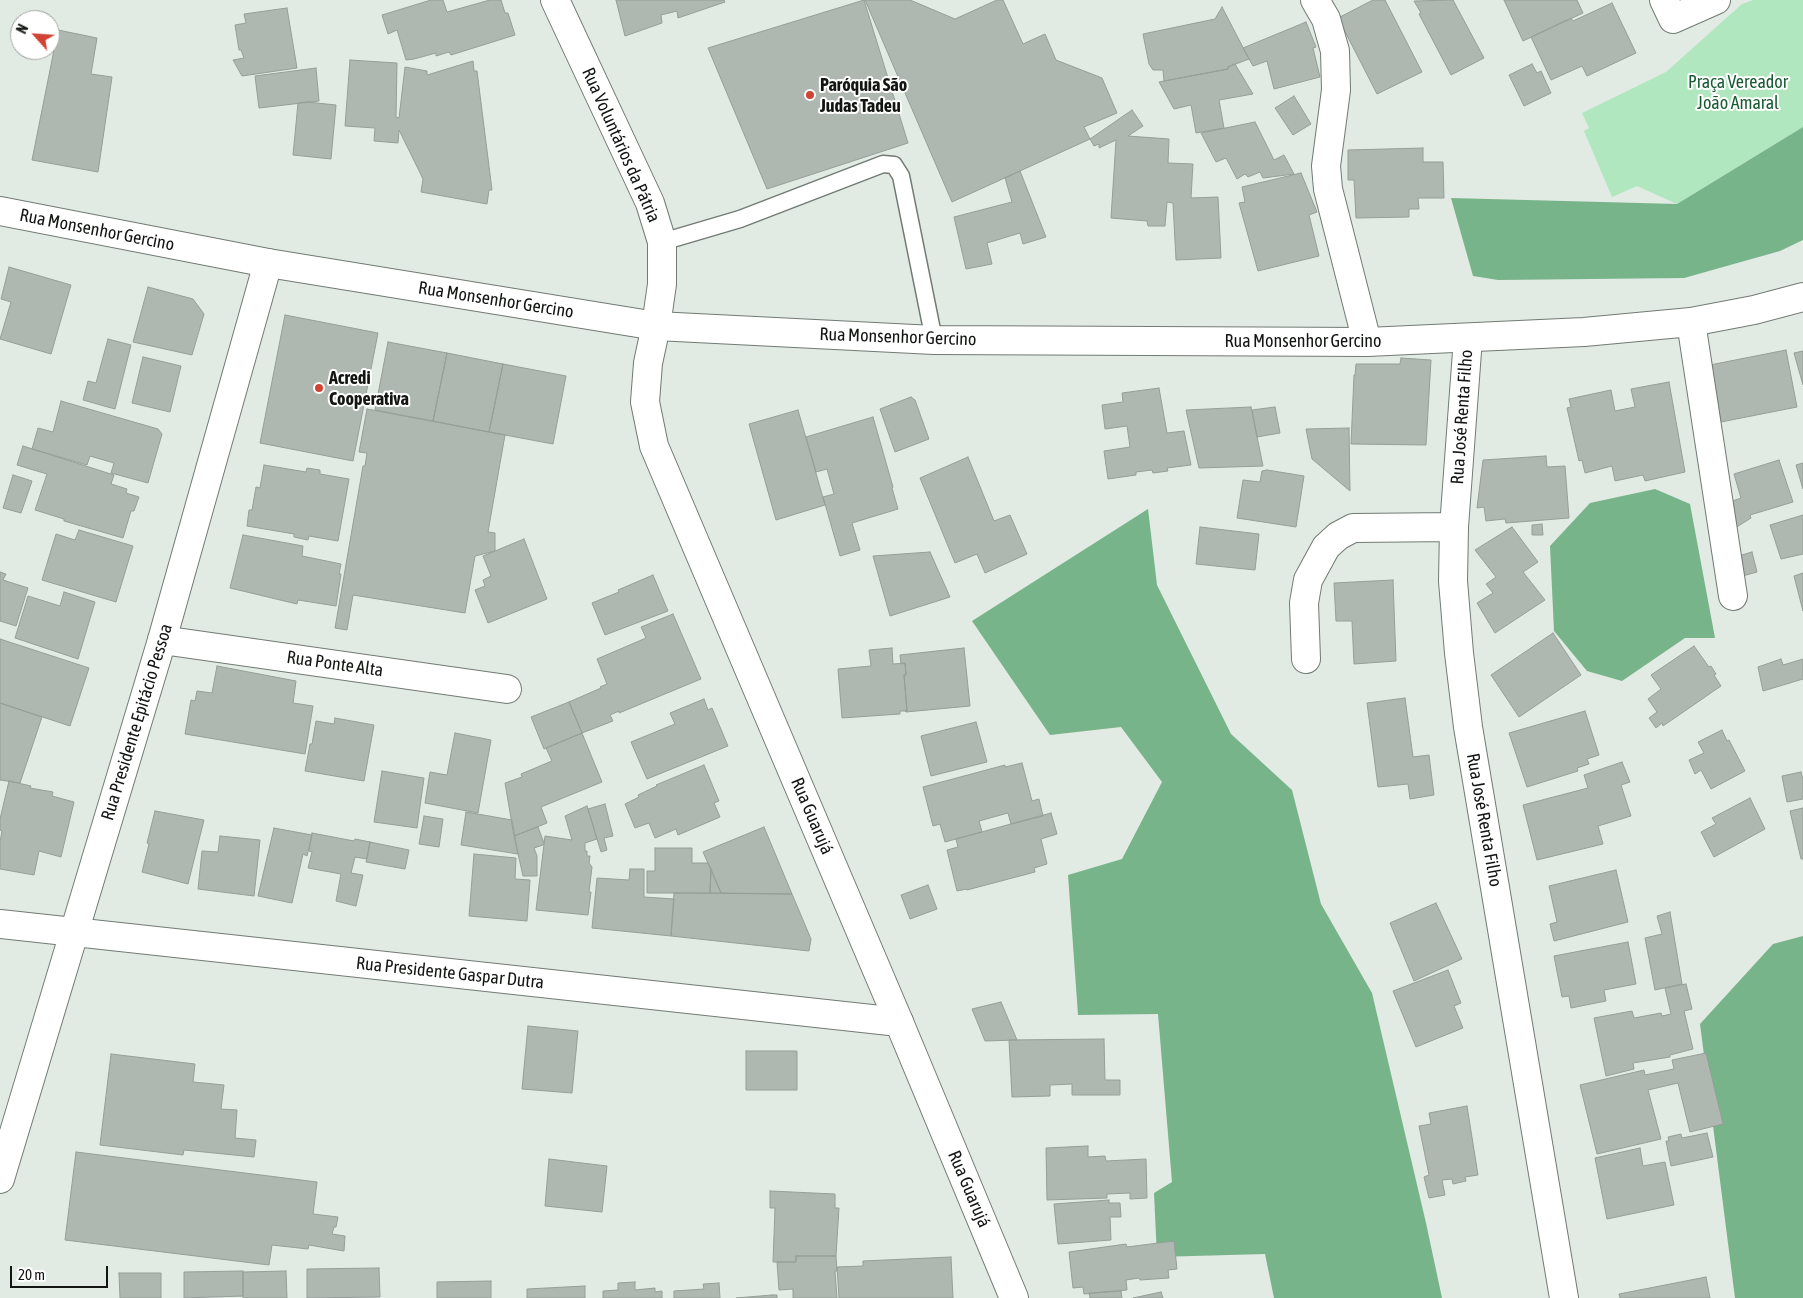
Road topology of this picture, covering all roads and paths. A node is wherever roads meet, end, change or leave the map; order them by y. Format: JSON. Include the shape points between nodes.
{"nodes":[{"id":1,"x":555,"y":0,"type":"edge"},
{"id":2,"x":1315,"y":0,"type":"edge"},
{"id":3,"x":1716,"y":0,"type":"edge"},
{"id":4,"x":1668,"y":9,"type":"edge"},
{"id":5,"x":0,"y":211,"type":"edge"},
{"id":6,"x":662,"y":242,"type":"junction"},
{"id":7,"x":268,"y":263,"type":"junction"},
{"id":8,"x":1803,"y":297,"type":"edge"},
{"id":9,"x":1691,"y":322,"type":"junction"},
{"id":10,"x":656,"y":326,"type":"junction"},
{"id":11,"x":1468,"y":338,"type":"junction"},
{"id":12,"x":934,"y":340,"type":"junction"},
{"id":13,"x":1367,"y":342,"type":"junction"},
{"id":14,"x":1454,"y":527,"type":"junction"},
{"id":15,"x":1732,"y":596,"type":"dead end"},
{"id":16,"x":162,"y":640,"type":"junction"},
{"id":17,"x":1306,"y":659,"type":"dead end"},
{"id":18,"x":507,"y":689,"type":"dead end"},
{"id":19,"x":0,"y":924,"type":"edge"},
{"id":20,"x":74,"y":932,"type":"junction"},
{"id":21,"x":899,"y":1022,"type":"junction"},
{"id":22,"x":0,"y":1179,"type":"edge"},
{"id":23,"x":1014,"y":1298,"type":"edge"},
{"id":24,"x":1564,"y":1298,"type":"edge"}],
"edges":[{"from":1,"to":6,"type":"street","name":"Rua Voluntários da Pátria","via":[[650,202]]},
{"from":2,"to":13,"type":"street","via":[[1326,18],[1335,51],[1336,90],[1326,166],[1328,188]]},
{"from":3,"to":4,"type":"street"},
{"from":5,"to":7,"type":"street","name":"Rua Monsenhor Gercino"},
{"from":6,"to":10,"type":"street","name":"Rua Voluntários da Pátria","via":[[662,284]]},
{"from":6,"to":12,"type":"lane","via":[[740,219],[883,164],[894,166],[901,176]]},
{"from":7,"to":10,"type":"street","name":"Rua Monsenhor Gercino"},
{"from":7,"to":16,"type":"street","name":"Rua Presidente Epitácio Pessoa"},
{"from":8,"to":9,"type":"street","name":"Rua Monsenhor Gercino"},
{"from":9,"to":11,"type":"street","name":"Rua Monsenhor Gercino"},
{"from":9,"to":15,"type":"street"},
{"from":10,"to":12,"type":"street","name":"Rua Monsenhor Gercino"},
{"from":10,"to":21,"type":"street","name":"Rua Guarujá","via":[[648,363],[645,402],[654,446]]},
{"from":11,"to":13,"type":"street","name":"Rua Monsenhor Gercino"},
{"from":11,"to":14,"type":"street","name":"Rua José Renta Filho"},
{"from":12,"to":13,"type":"street","name":"Rua Monsenhor Gercino"},
{"from":14,"to":17,"type":"street","via":[[1353,528],[1338,536],[1326,547],[1308,580],[1304,603]]},
{"from":14,"to":24,"type":"street","name":"Rua José Renta Filho","via":[[1453,581],[1468,727]]},
{"from":16,"to":18,"type":"street","name":"Rua Ponte Alta"},
{"from":16,"to":20,"type":"street","name":"Rua Presidente Epitácio Pessoa"},
{"from":19,"to":20,"type":"street","name":"Rua Presidente Gaspar Dutra"},
{"from":20,"to":21,"type":"street","name":"Rua Presidente Gaspar Dutra"},
{"from":20,"to":22,"type":"street","name":"Rua Presidente Epitácio Pessoa"},
{"from":21,"to":23,"type":"street","name":"Rua Guarujá"}]}
